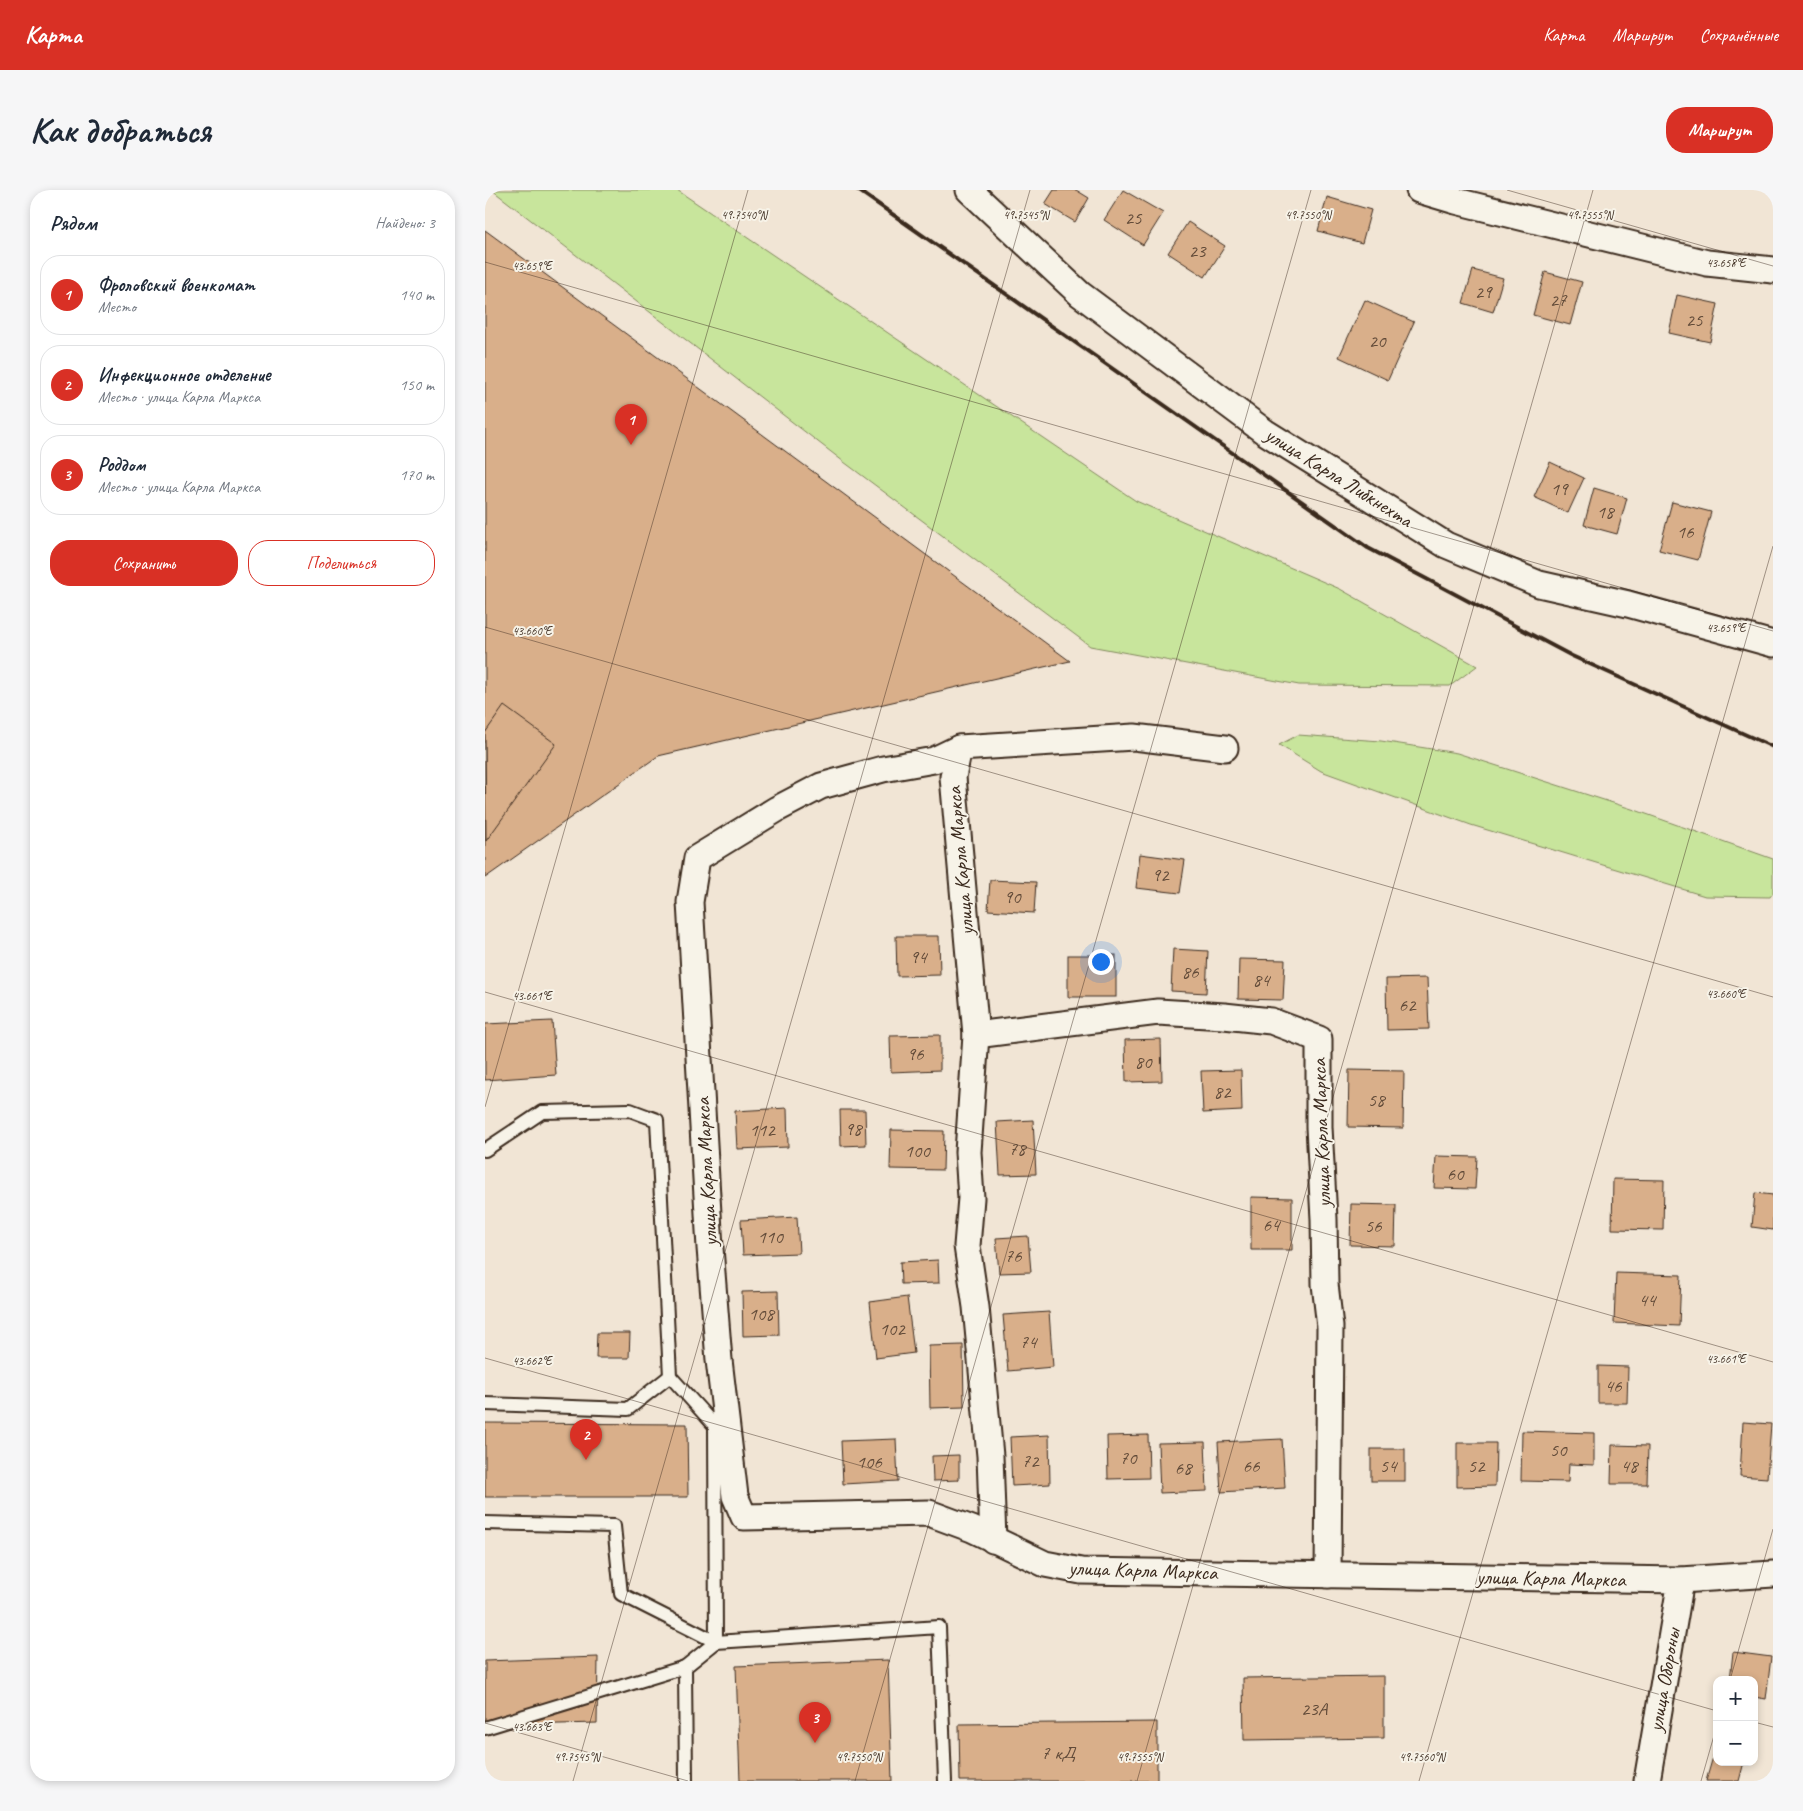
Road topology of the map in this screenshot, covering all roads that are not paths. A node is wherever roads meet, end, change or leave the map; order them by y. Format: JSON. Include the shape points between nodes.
{"nodes":[{"id":1,"x":969,"y":190,"type":"edge"},
{"id":2,"x":1419,"y":190,"type":"edge"},
{"id":3,"x":1773,"y":270,"type":"edge"},
{"id":4,"x":1773,"y":644,"type":"edge"},
{"id":5,"x":959,"y":748,"type":"junction"},
{"id":6,"x":1225,"y":748,"type":"dead end"},
{"id":7,"x":976,"y":1035,"type":"junction"},
{"id":8,"x":485,"y":1150,"type":"edge"},
{"id":9,"x":670,"y":1376,"type":"junction"},
{"id":10,"x":485,"y":1404,"type":"edge"},
{"id":11,"x":485,"y":1524,"type":"edge"},
{"id":12,"x":993,"y":1540,"type":"junction"},
{"id":13,"x":1328,"y":1574,"type":"junction"},
{"id":14,"x":1773,"y":1574,"type":"edge"},
{"id":15,"x":1681,"y":1580,"type":"junction"},
{"id":16,"x":716,"y":1642,"type":"junction"},
{"id":17,"x":685,"y":1667,"type":"junction"},
{"id":18,"x":485,"y":1728,"type":"edge"},
{"id":19,"x":686,"y":1781,"type":"edge"},
{"id":20,"x":945,"y":1781,"type":"edge"},
{"id":21,"x":1647,"y":1781,"type":"edge"}],
"edges":[{"from":1,"to":4,"type":"street","name":"улица Карла Либкнехта","via":[[1080,294],[1257,426],[1446,545],[1539,584],[1628,604]]},
{"from":2,"to":3,"type":"street","via":[[1707,263]]},
{"from":5,"to":6,"type":"street","name":"улица Карла Маркса","via":[[1134,737]]},
{"from":5,"to":7,"type":"street","name":"улица Карла Маркса","via":[[953,777]]},
{"from":5,"to":12,"type":"street","name":"улица Карла Маркса","via":[[934,760],[883,769],[821,786],[777,809],[697,858],[690,902],[717,1341],[735,1496],[744,1516],[929,1513]]},
{"from":7,"to":12,"type":"street","name":"улица Карла Маркса","via":[[968,1152],[971,1198],[967,1246],[977,1307],[990,1456]]},
{"from":7,"to":13,"type":"street","name":"улица Карла Маркса","via":[[1159,1012],[1271,1022],[1319,1039],[1325,1284],[1331,1326]]},
{"from":8,"to":9,"type":"lane","via":[[542,1112],[630,1110],[657,1120]]},
{"from":9,"to":10,"type":"lane","via":[[628,1409]]},
{"from":9,"to":16,"type":"lane","via":[[715,1426]]},
{"from":11,"to":16,"type":"lane","via":[[614,1526],[621,1594]]},
{"from":12,"to":13,"type":"street","name":"улица Карла Маркса","via":[[1045,1564],[1081,1570]]},
{"from":13,"to":15,"type":"street","name":"улица Карла Маркса"},
{"from":14,"to":15,"type":"street","name":"улица Карла Маркса"},
{"from":15,"to":21,"type":"street","name":"улица Обороны"},
{"from":16,"to":17,"type":"lane"},
{"from":16,"to":20,"type":"lane","via":[[939,1627]]},
{"from":17,"to":18,"type":"lane"},
{"from":17,"to":19,"type":"lane"}]}
